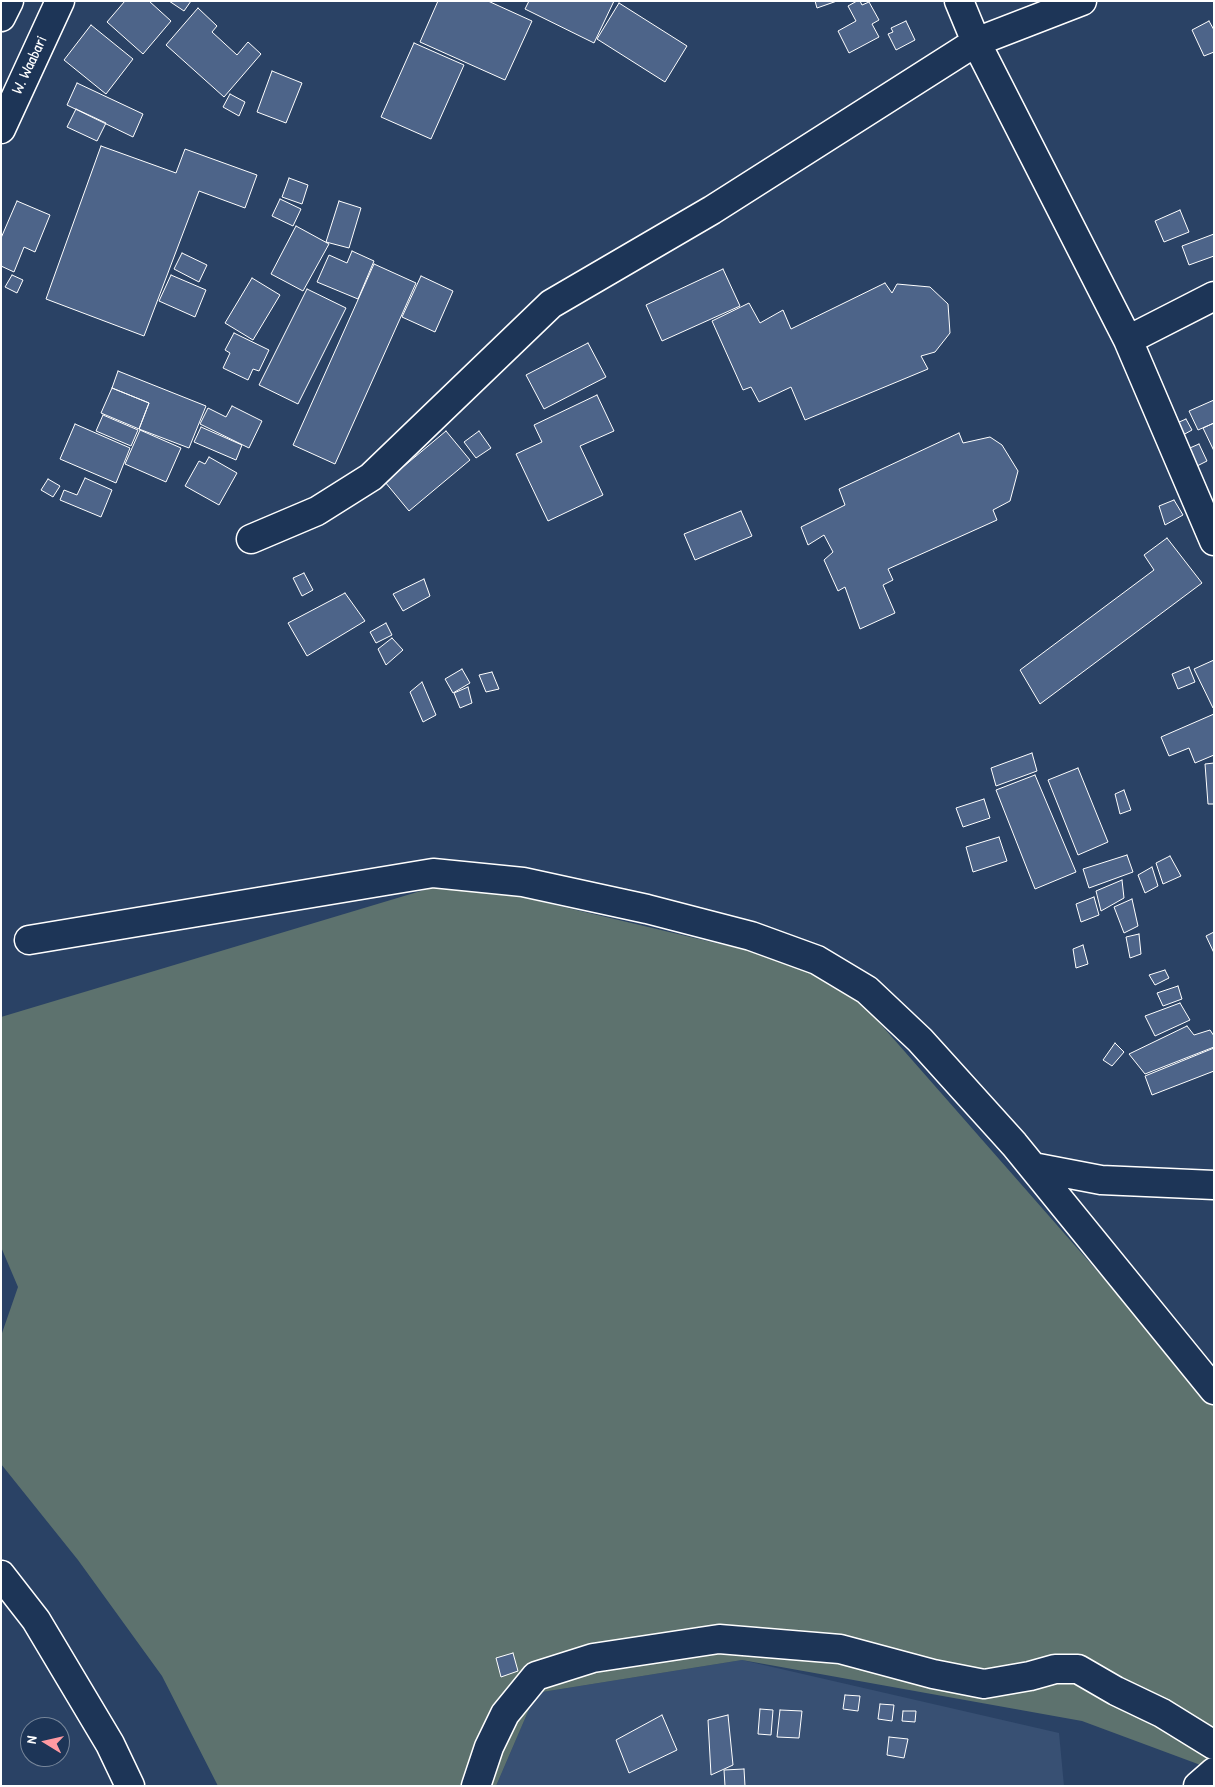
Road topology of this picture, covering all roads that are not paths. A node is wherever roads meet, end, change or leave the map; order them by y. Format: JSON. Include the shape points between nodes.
{"nodes":[{"id":1,"x":8,"y":1,"type":"edge"},
{"id":2,"x":60,"y":1,"type":"edge"},
{"id":3,"x":959,"y":1,"type":"edge"},
{"id":4,"x":1082,"y":1,"type":"edge"},
{"id":5,"x":1,"y":17,"type":"edge"},
{"id":6,"x":976,"y":42,"type":"junction"},
{"id":7,"x":1,"y":129,"type":"edge"},
{"id":8,"x":1214,"y":296,"type":"edge"},
{"id":9,"x":1128,"y":340,"type":"junction"},
{"id":10,"x":251,"y":539,"type":"dead end"},
{"id":11,"x":1214,"y":541,"type":"edge"},
{"id":12,"x":29,"y":940,"type":"dead end"},
{"id":13,"x":1033,"y":1167,"type":"junction"},
{"id":14,"x":1214,"y":1185,"type":"edge"},
{"id":15,"x":1214,"y":1390,"type":"edge"},
{"id":16,"x":1,"y":1575,"type":"edge"},
{"id":17,"x":1214,"y":1746,"type":"edge"},
{"id":18,"x":1214,"y":1772,"type":"edge"},
{"id":19,"x":130,"y":1786,"type":"edge"},
{"id":20,"x":476,"y":1786,"type":"edge"},
{"id":21,"x":1198,"y":1786,"type":"edge"}],
"edges":[{"from":1,"to":5,"type":"street"},
{"from":2,"to":7,"type":"street","name":"W. Waabari"},
{"from":3,"to":6,"type":"street"},
{"from":4,"to":6,"type":"street"},
{"from":6,"to":9,"type":"street"},
{"from":6,"to":10,"type":"street","via":[[712,210],[551,304],[371,477],[317,510]]},
{"from":8,"to":9,"type":"street"},
{"from":9,"to":11,"type":"street"},
{"from":12,"to":13,"type":"street","via":[[434,872],[523,882],[647,909],[751,936],[817,960],[867,990],[920,1040]]},
{"from":13,"to":14,"type":"street","via":[[1101,1180]]},
{"from":13,"to":15,"type":"street"},
{"from":16,"to":19,"type":"street","via":[[36,1620],[110,1744]]},
{"from":17,"to":20,"type":"street","via":[[1162,1713],[1078,1669],[1055,1669],[984,1684],[840,1649],[719,1639],[593,1658],[536,1676],[505,1714]]},
{"from":18,"to":21,"type":"street"}]}
